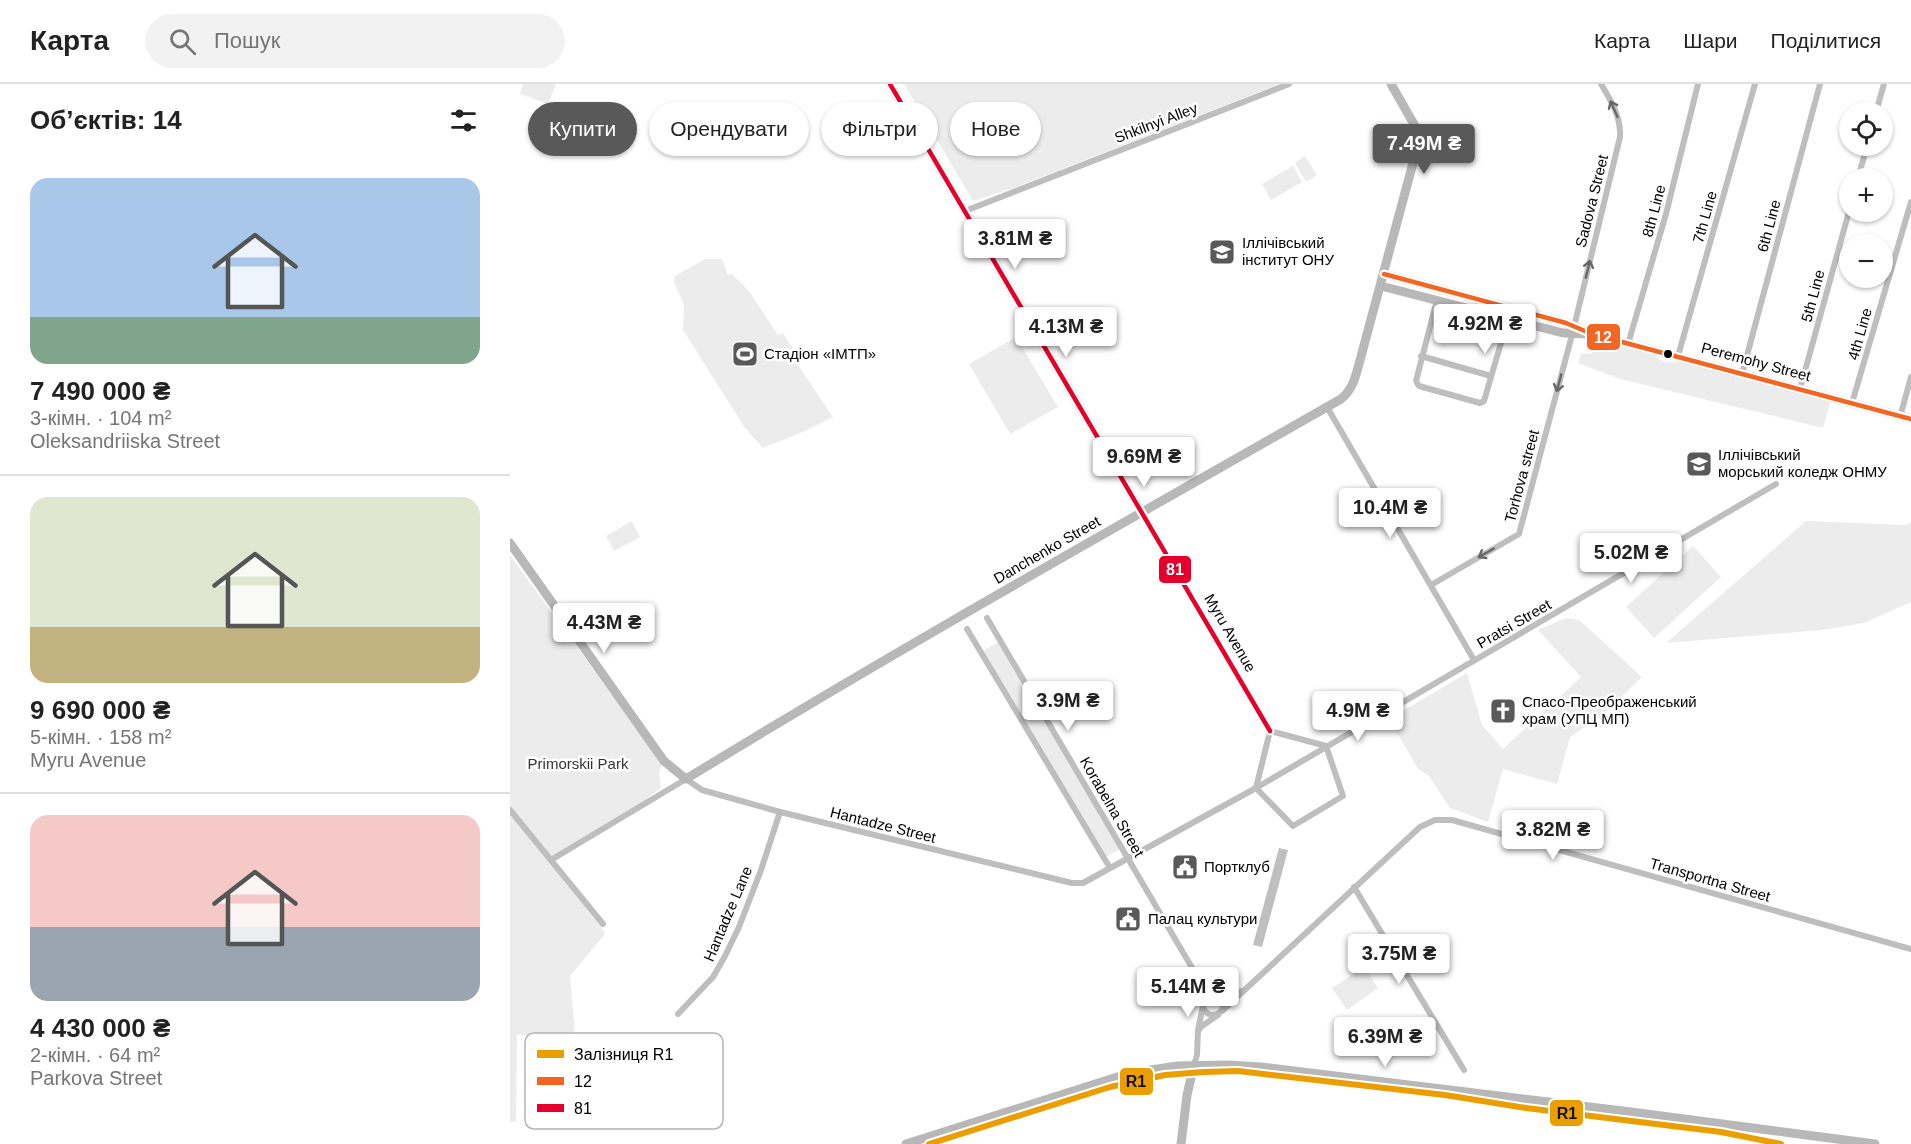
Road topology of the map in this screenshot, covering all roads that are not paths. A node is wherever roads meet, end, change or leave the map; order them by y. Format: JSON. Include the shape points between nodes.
{"nodes":[{"id":1,"x":890,"y":84,"type":"edge"},
{"id":2,"x":1289,"y":84,"type":"edge"},
{"id":3,"x":1391,"y":84,"type":"edge"},
{"id":4,"x":1601,"y":84,"type":"edge"},
{"id":5,"x":1698,"y":84,"type":"edge"},
{"id":6,"x":1755,"y":84,"type":"edge"},
{"id":7,"x":1820,"y":84,"type":"edge"},
{"id":8,"x":1884,"y":84,"type":"edge"},
{"id":9,"x":1879,"y":102,"type":"edge"},
{"id":10,"x":1911,"y":202,"type":"edge"},
{"id":11,"x":965,"y":211,"type":"junction"},
{"id":12,"x":1846,"y":222,"type":"edge"},
{"id":13,"x":1384,"y":274,"type":"junction"},
{"id":14,"x":1381,"y":286,"type":"junction"},
{"id":15,"x":1437,"y":300,"type":"junction"},
{"id":16,"x":1508,"y":319,"type":"junction"},
{"id":17,"x":1573,"y":330,"type":"junction"},
{"id":18,"x":1629,"y":344,"type":"junction"},
{"id":19,"x":1421,"y":356,"type":"junction"},
{"id":20,"x":1678,"y":356,"type":"junction"},
{"id":21,"x":1742,"y":374,"type":"junction"},
{"id":22,"x":1491,"y":376,"type":"junction"},
{"id":23,"x":1911,"y":377,"type":"edge"},
{"id":24,"x":1800,"y":389,"type":"junction"},
{"id":25,"x":1852,"y":404,"type":"junction"},
{"id":26,"x":1327,"y":407,"type":"junction"},
{"id":27,"x":1900,"y":417,"type":"junction"},
{"id":28,"x":1911,"y":419,"type":"edge"},
{"id":29,"x":1776,"y":484,"type":"dead end"},
{"id":30,"x":1142,"y":513,"type":"junction"},
{"id":31,"x":510,"y":543,"type":"edge"},
{"id":32,"x":1431,"y":585,"type":"junction"},
{"id":33,"x":987,"y":618,"type":"dead end"},
{"id":34,"x":967,"y":629,"type":"dead end"},
{"id":35,"x":1474,"y":660,"type":"junction"},
{"id":36,"x":1270,"y":731,"type":"junction"},
{"id":37,"x":1326,"y":746,"type":"junction"},
{"id":38,"x":686,"y":779,"type":"junction"},
{"id":39,"x":1256,"y":789,"type":"junction"},
{"id":40,"x":510,"y":810,"type":"edge"},
{"id":41,"x":780,"y":812,"type":"junction"},
{"id":42,"x":1128,"y":858,"type":"junction"},
{"id":43,"x":551,"y":860,"type":"junction"},
{"id":44,"x":1110,"y":868,"type":"junction"},
{"id":45,"x":1354,"y":887,"type":"junction"},
{"id":46,"x":603,"y":924,"type":"dead end"},
{"id":47,"x":1911,"y":949,"type":"edge"},
{"id":48,"x":1198,"y":978,"type":"junction"},
{"id":49,"x":1246,"y":989,"type":"junction"},
{"id":50,"x":1216,"y":995,"type":"junction"},
{"id":51,"x":1203,"y":1003,"type":"junction"},
{"id":52,"x":1220,"y":1012,"type":"junction"},
{"id":53,"x":678,"y":1014,"type":"dead end"},
{"id":54,"x":1197,"y":1035,"type":"junction"},
{"id":55,"x":1194,"y":1065,"type":"junction"},
{"id":56,"x":1464,"y":1070,"type":"dead end"},
{"id":57,"x":906,"y":1144,"type":"edge"},
{"id":58,"x":1181,"y":1144,"type":"edge"},
{"id":59,"x":1875,"y":1144,"type":"edge"}],
"edges":[{"from":1,"to":11,"type":"street","name":"Myru Avenue"},
{"from":2,"to":11,"type":"street","name":"Shkilnyi Alley"},
{"from":3,"to":13,"type":"street","name":"Danchenko Street","via":[[1415,126],[1417,148]]},
{"from":17,"to":4,"type":"street","name":"Sadova Street","one_way":true,"via":[[1620,137],[1618,116]]},
{"from":5,"to":18,"type":"street","name":"8th Line"},
{"from":6,"to":20,"type":"street","name":"7th Line"},
{"from":7,"to":21,"type":"street","name":"6th Line"},
{"from":8,"to":9,"type":"street"},
{"from":10,"to":25,"type":"street","name":"4th Line"},
{"from":11,"to":30,"type":"street","name":"Myru Avenue"},
{"from":12,"to":24,"type":"street","name":"5th Line"},
{"from":13,"to":14,"type":"street","name":"Danchenko Street"},
{"from":13,"to":17,"type":"street","name":"Peremohy Street"},
{"from":14,"to":15,"type":"street","name":"Peremohy Street"},
{"from":14,"to":26,"type":"street","name":"Danchenko Street","via":[[1353,386]]},
{"from":15,"to":16,"type":"street","name":"Peremohy Street"},
{"from":15,"to":19,"type":"street"},
{"from":16,"to":17,"type":"street","name":"Peremohy Street"},
{"from":16,"to":22,"type":"street"},
{"from":17,"to":18,"type":"street","name":"Peremohy Street"},
{"from":17,"to":32,"type":"street","name":"Torhova street","one_way":true,"via":[[1519,534]]},
{"from":18,"to":20,"type":"street","name":"Peremohy Street"},
{"from":19,"to":22,"type":"street"},
{"from":19,"to":22,"type":"street","via":[[1416,381],[1419,386],[1483,402]]},
{"from":20,"to":21,"type":"street","name":"Peremohy Street"},
{"from":21,"to":24,"type":"street","name":"Peremohy Street"},
{"from":23,"to":27,"type":"street"},
{"from":24,"to":25,"type":"street","name":"Peremohy Street"},
{"from":25,"to":27,"type":"street","name":"Peremohy Street"},
{"from":26,"to":30,"type":"street","name":"Danchenko Street"},
{"from":26,"to":32,"type":"street"},
{"from":27,"to":28,"type":"street","name":"Peremohy Street"},
{"from":29,"to":35,"type":"street","name":"Pratsi Street"},
{"from":30,"to":36,"type":"street","name":"Myru Avenue"},
{"from":30,"to":38,"type":"street","name":"Danchenko Street"},
{"from":31,"to":38,"type":"street","via":[[664,760]]},
{"from":32,"to":35,"type":"street"},
{"from":33,"to":42,"type":"street","name":"Korabelna Street"},
{"from":34,"to":44,"type":"street"},
{"from":35,"to":37,"type":"street","name":"Pratsi Street"},
{"from":36,"to":37,"type":"street"},
{"from":36,"to":39,"type":"street"},
{"from":37,"to":39,"type":"street","name":"Pratsi Street"},
{"from":37,"to":39,"type":"street","via":[[1343,796],[1293,826]]},
{"from":38,"to":41,"type":"street","name":"Hantadze Street","via":[[702,790]]},
{"from":38,"to":43,"type":"street"},
{"from":39,"to":42,"type":"street"},
{"from":40,"to":43,"type":"street"},
{"from":41,"to":44,"type":"street","name":"Hantadze Street","via":[[1078,884]]},
{"from":41,"to":53,"type":"street","name":"Hantadze Lane","via":[[725,956],[713,977]]},
{"from":42,"to":44,"type":"street"},
{"from":42,"to":48,"type":"street","name":"Korabelna Street"},
{"from":43,"to":46,"type":"street"},
{"from":45,"to":47,"type":"street","name":"Transportna Street","via":[[1420,827],[1443,819]]},
{"from":45,"to":49,"type":"street","name":"Transportna Street"},
{"from":45,"to":56,"type":"street"},
{"from":48,"to":50,"type":"street"},
{"from":48,"to":51,"type":"street"},
{"from":49,"to":50,"type":"street"},
{"from":49,"to":52,"type":"street","name":"Transportna Street"},
{"from":50,"to":51,"type":"street","via":[[1208,996]]},
{"from":50,"to":52,"type":"street","via":[[1223,1002]]},
{"from":51,"to":52,"type":"street","via":[[1209,1014]]},
{"from":51,"to":54,"type":"street"},
{"from":52,"to":54,"type":"street","name":"Transportna Street"},
{"from":54,"to":55,"type":"street"},
{"from":55,"to":57,"type":"street","via":[[1130,1073]]},
{"from":55,"to":58,"type":"street"},
{"from":55,"to":59,"type":"street","via":[[1262,1067]]}]}
